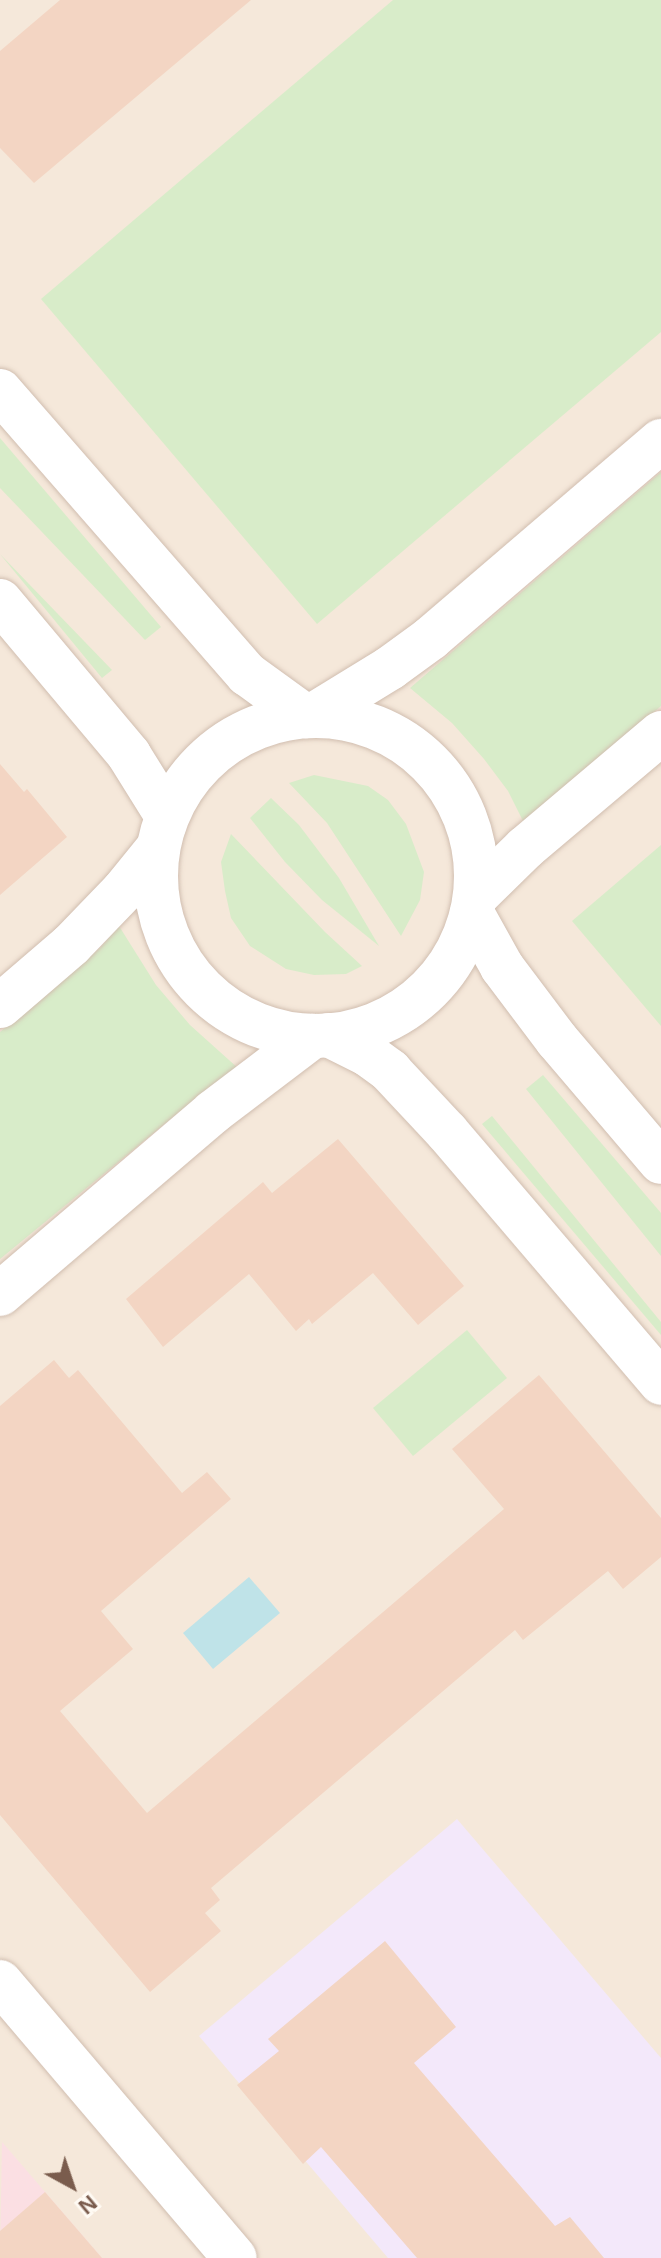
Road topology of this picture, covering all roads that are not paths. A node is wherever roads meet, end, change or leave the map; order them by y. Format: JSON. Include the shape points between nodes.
{"nodes":[{"id":1,"x":0,"y":391,"type":"edge"},
{"id":2,"x":661,"y":441,"type":"edge"},
{"id":3,"x":0,"y":601,"type":"edge"},
{"id":4,"x":310,"y":715,"type":"junction"},
{"id":5,"x":661,"y":733,"type":"edge"},
{"id":6,"x":162,"y":832,"type":"junction"},
{"id":7,"x":474,"y":905,"type":"junction"},
{"id":8,"x":0,"y":1006,"type":"edge"},
{"id":9,"x":321,"y":1036,"type":"junction"},
{"id":10,"x":661,"y":1162,"type":"edge"},
{"id":11,"x":0,"y":1294,"type":"edge"},
{"id":12,"x":661,"y":1383,"type":"edge"},
{"id":13,"x":0,"y":1982,"type":"edge"},
{"id":14,"x":235,"y":2258,"type":"edge"}],
"edges":[{"from":1,"to":4,"type":"street","via":[[237,663],[279,700]]},
{"from":2,"to":4,"type":"street","via":[[431,638]]},
{"from":3,"to":6,"type":"street","via":[[129,755]]},
{"from":4,"to":6,"type":"street","via":[[263,725],[230,741],[197,769]]},
{"from":4,"to":7,"type":"street","via":[[377,728],[402,739],[440,770],[472,839]]},
{"from":5,"to":7,"type":"street","via":[[525,848]]},
{"from":6,"to":8,"type":"street","via":[[123,891]]},
{"from":6,"to":9,"type":"street","via":[[158,901],[163,926],[190,976],[250,1022],[279,1033]]},
{"from":7,"to":9,"type":"street","via":[[452,959],[422,995],[377,1024]]},
{"from":7,"to":10,"type":"street","via":[[502,967]]},
{"from":9,"to":11,"type":"street","via":[[213,1112]]},
{"from":9,"to":12,"type":"street","via":[[367,1054],[390,1071]]},
{"from":13,"to":14,"type":"street"}]}
